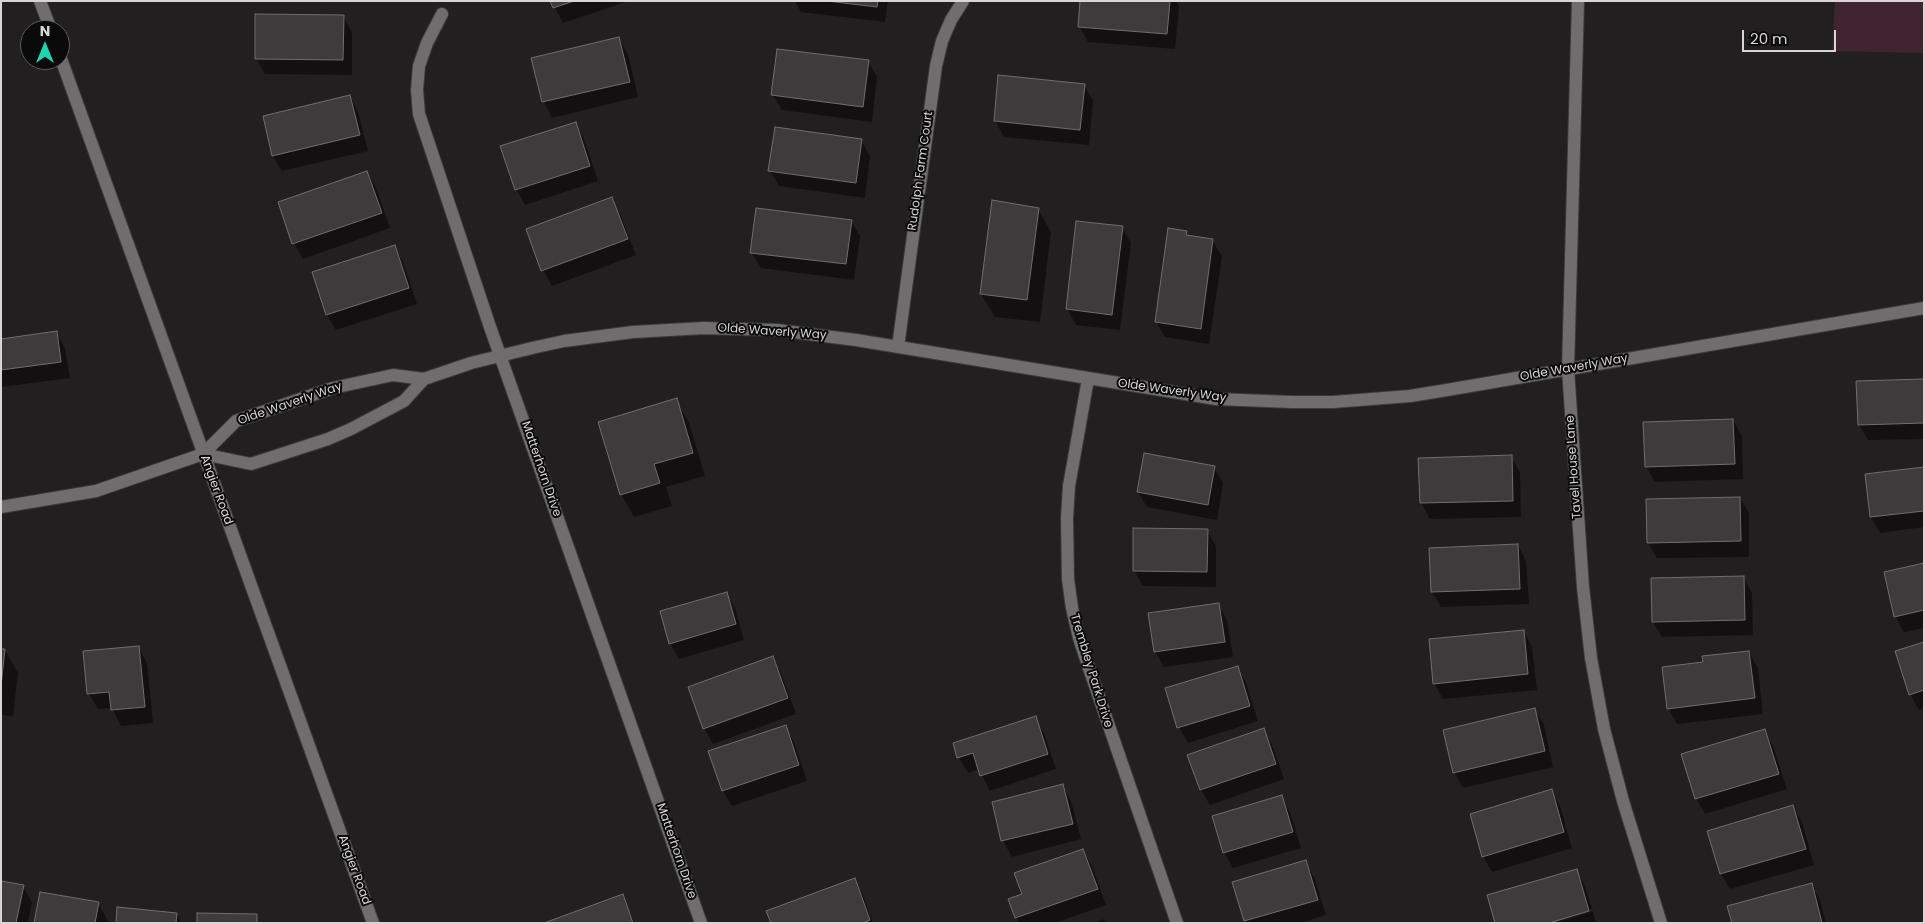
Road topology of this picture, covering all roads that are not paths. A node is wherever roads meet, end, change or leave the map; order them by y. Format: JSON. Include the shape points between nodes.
{"nodes":[{"id":1,"x":40,"y":1,"type":"edge"},
{"id":2,"x":964,"y":1,"type":"edge"},
{"id":3,"x":1578,"y":1,"type":"edge"},
{"id":4,"x":442,"y":14,"type":"dead end"},
{"id":5,"x":47,"y":20,"type":"edge"},
{"id":6,"x":65,"y":70,"type":"edge"},
{"id":7,"x":1924,"y":308,"type":"edge"},
{"id":8,"x":898,"y":347,"type":"junction"},
{"id":9,"x":501,"y":355,"type":"junction"},
{"id":10,"x":1568,"y":368,"type":"junction"},
{"id":11,"x":424,"y":379,"type":"junction"},
{"id":12,"x":1088,"y":379,"type":"junction"},
{"id":13,"x":203,"y":454,"type":"junction"},
{"id":14,"x":1,"y":507,"type":"edge"},
{"id":15,"x":373,"y":923,"type":"edge"},
{"id":16,"x":701,"y":923,"type":"edge"},
{"id":17,"x":1178,"y":923,"type":"edge"},
{"id":18,"x":1661,"y":923,"type":"edge"}],
"edges":[{"from":1,"to":5,"type":"street"},
{"from":2,"to":8,"type":"street","name":"Rudolph Farm Court","via":[[942,41],[936,66]]},
{"from":3,"to":10,"type":"street","name":"Tavel House Lane"},
{"from":4,"to":9,"type":"street","name":"Matterhorn Drive","via":[[419,66],[419,114]]},
{"from":6,"to":13,"type":"street","name":"Angier Road"},
{"from":7,"to":10,"type":"street","name":"Olde Waverly Way"},
{"from":8,"to":9,"type":"street","name":"Olde Waverly Way","via":[[777,330],[704,328],[596,336]]},
{"from":8,"to":12,"type":"street","name":"Olde Waverly Way"},
{"from":9,"to":11,"type":"street","name":"Olde Waverly Way"},
{"from":9,"to":16,"type":"street","name":"Matterhorn Drive"},
{"from":10,"to":12,"type":"street","name":"Olde Waverly Way","via":[[1410,396],[1333,402],[1216,399]]},
{"from":10,"to":18,"type":"street","name":"Tavel House Lane","via":[[1584,597],[1596,694],[1620,792]]},
{"from":11,"to":13,"type":"street","name":"Olde Waverly Way","via":[[393,375],[309,395],[236,421]]},
{"from":11,"to":13,"type":"street","via":[[404,401],[351,429],[252,464]]},
{"from":12,"to":17,"type":"street","name":"Trembley Park Drive","via":[[1069,486],[1068,579],[1072,608],[1089,668]]},
{"from":13,"to":14,"type":"street","via":[[96,491]]},
{"from":13,"to":15,"type":"street","name":"Angier Road"}]}
